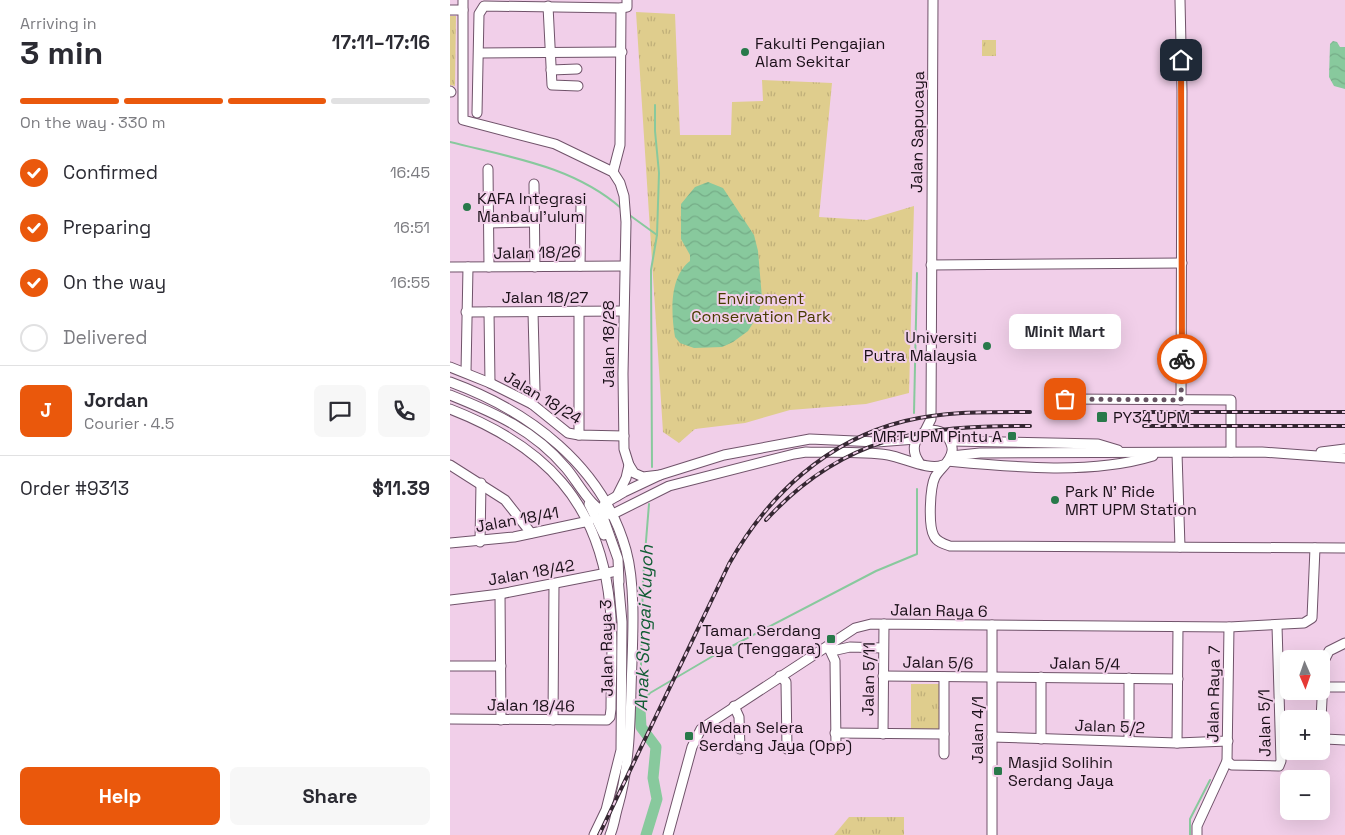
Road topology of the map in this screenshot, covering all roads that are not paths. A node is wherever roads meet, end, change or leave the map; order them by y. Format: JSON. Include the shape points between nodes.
{"nodes":[{"id":1,"x":463,"y":0,"type":"edge"},
{"id":2,"x":933,"y":0,"type":"edge"},
{"id":3,"x":1180,"y":0,"type":"edge"},
{"id":4,"x":624,"y":5,"type":"edge"},
{"id":5,"x":548,"y":6,"type":"junction"},
{"id":6,"x":450,"y":10,"type":"edge"},
{"id":7,"x":463,"y":10,"type":"junction"},
{"id":8,"x":479,"y":36,"type":"junction"},
{"id":9,"x":463,"y":37,"type":"junction"},
{"id":10,"x":622,"y":52,"type":"junction"},
{"id":11,"x":549,"y":53,"type":"junction"},
{"id":12,"x":479,"y":54,"type":"junction"},
{"id":13,"x":577,"y":69,"type":"dead end"},
{"id":14,"x":551,"y":70,"type":"junction"},
{"id":15,"x":578,"y":86,"type":"dead end"},
{"id":16,"x":477,"y":113,"type":"dead end"},
{"id":17,"x":488,"y":169,"type":"dead end"},
{"id":18,"x":614,"y":172,"type":"junction"},
{"id":19,"x":534,"y":184,"type":"dead end"},
{"id":20,"x":581,"y":205,"type":"dead end"},
{"id":21,"x":489,"y":222,"type":"junction"},
{"id":22,"x":535,"y":222,"type":"junction"},
{"id":23,"x":1182,"y":263,"type":"junction"},
{"id":24,"x":931,"y":265,"type":"junction"},
{"id":25,"x":535,"y":266,"type":"junction"},
{"id":26,"x":580,"y":266,"type":"junction"},
{"id":27,"x":624,"y":266,"type":"junction"},
{"id":28,"x":468,"y":267,"type":"junction"},
{"id":29,"x":489,"y":267,"type":"junction"},
{"id":30,"x":450,"y":268,"type":"edge"},
{"id":31,"x":579,"y":311,"type":"junction"},
{"id":32,"x":623,"y":311,"type":"junction"},
{"id":33,"x":466,"y":312,"type":"junction"},
{"id":34,"x":489,"y":312,"type":"junction"},
{"id":35,"x":534,"y":312,"type":"junction"},
{"id":36,"x":450,"y":368,"type":"edge"},
{"id":37,"x":466,"y":372,"type":"junction"},
{"id":38,"x":450,"y":382,"type":"edge"},
{"id":39,"x":490,"y":383,"type":"junction"},
{"id":40,"x":450,"y":395,"type":"edge"},
{"id":41,"x":1065,"y":399,"type":"dead end"},
{"id":42,"x":1181,"y":400,"type":"junction"},
{"id":43,"x":532,"y":404,"type":"junction"},
{"id":44,"x":450,"y":409,"type":"edge"},
{"id":45,"x":931,"y":418,"type":"junction"},
{"id":46,"x":937,"y":430,"type":"junction"},
{"id":47,"x":925,"y":431,"type":"junction"},
{"id":48,"x":579,"y":436,"type":"junction"},
{"id":49,"x":624,"y":436,"type":"junction"},
{"id":50,"x":916,"y":438,"type":"junction"},
{"id":51,"x":951,"y":444,"type":"junction"},
{"id":52,"x":1345,"y":449,"type":"edge"},
{"id":53,"x":1231,"y":452,"type":"junction"},
{"id":54,"x":980,"y":453,"type":"junction"},
{"id":55,"x":1141,"y":453,"type":"junction"},
{"id":56,"x":1160,"y":453,"type":"junction"},
{"id":57,"x":1177,"y":453,"type":"junction"},
{"id":58,"x":1308,"y":454,"type":"junction"},
{"id":59,"x":1345,"y":458,"type":"edge"},
{"id":60,"x":947,"y":461,"type":"junction"},
{"id":61,"x":919,"y":462,"type":"junction"},
{"id":62,"x":450,"y":465,"type":"edge"},
{"id":63,"x":629,"y":465,"type":"junction"},
{"id":64,"x":566,"y":468,"type":"junction"},
{"id":65,"x":660,"y":475,"type":"junction"},
{"id":66,"x":481,"y":483,"type":"junction"},
{"id":67,"x":617,"y":496,"type":"junction"},
{"id":68,"x":605,"y":507,"type":"junction"},
{"id":69,"x":622,"y":510,"type":"junction"},
{"id":70,"x":589,"y":521,"type":"junction"},
{"id":71,"x":616,"y":527,"type":"junction"},
{"id":72,"x":531,"y":533,"type":"junction"},
{"id":73,"x":480,"y":542,"type":"junction"},
{"id":74,"x":450,"y":543,"type":"edge"},
{"id":75,"x":1180,"y":547,"type":"junction"},
{"id":76,"x":1315,"y":548,"type":"junction"},
{"id":77,"x":1345,"y":548,"type":"edge"},
{"id":78,"x":617,"y":571,"type":"junction"},
{"id":79,"x":606,"y":574,"type":"junction"},
{"id":80,"x":619,"y":582,"type":"junction"},
{"id":81,"x":554,"y":584,"type":"junction"},
{"id":82,"x":500,"y":594,"type":"junction"},
{"id":83,"x":450,"y":600,"type":"edge"},
{"id":84,"x":884,"y":624,"type":"junction"},
{"id":85,"x":992,"y":625,"type":"junction"},
{"id":86,"x":1277,"y":626,"type":"junction"},
{"id":87,"x":1178,"y":627,"type":"junction"},
{"id":88,"x":1229,"y":627,"type":"junction"},
{"id":89,"x":1343,"y":643,"type":"edge"},
{"id":90,"x":830,"y":648,"type":"junction"},
{"id":91,"x":883,"y":648,"type":"junction"},
{"id":92,"x":1330,"y":650,"type":"edge"},
{"id":93,"x":450,"y":666,"type":"edge"},
{"id":94,"x":501,"y":666,"type":"junction"},
{"id":95,"x":780,"y":676,"type":"junction"},
{"id":96,"x":883,"y":676,"type":"junction"},
{"id":97,"x":944,"y":677,"type":"junction"},
{"id":98,"x":992,"y":677,"type":"junction"},
{"id":99,"x":1041,"y":677,"type":"junction"},
{"id":100,"x":1129,"y":678,"type":"junction"},
{"id":101,"x":1178,"y":679,"type":"junction"},
{"id":102,"x":1330,"y":687,"type":"edge"},
{"id":103,"x":1345,"y":687,"type":"edge"},
{"id":104,"x":734,"y":706,"type":"junction"},
{"id":105,"x":450,"y":719,"type":"edge"},
{"id":106,"x":501,"y":720,"type":"junction"},
{"id":107,"x":553,"y":720,"type":"junction"},
{"id":108,"x":836,"y":733,"type":"junction"},
{"id":109,"x":882,"y":734,"type":"junction"},
{"id":110,"x":944,"y":734,"type":"junction"},
{"id":111,"x":992,"y":737,"type":"junction"},
{"id":112,"x":1330,"y":738,"type":"edge"},
{"id":113,"x":1041,"y":739,"type":"junction"},
{"id":114,"x":1228,"y":740,"type":"junction"},
{"id":115,"x":1345,"y":740,"type":"edge"},
{"id":116,"x":1129,"y":741,"type":"junction"},
{"id":117,"x":1177,"y":743,"type":"junction"},
{"id":118,"x":836,"y":746,"type":"dead end"},
{"id":119,"x":740,"y":749,"type":"dead end"},
{"id":120,"x":787,"y":750,"type":"dead end"},
{"id":121,"x":944,"y":754,"type":"dead end"},
{"id":122,"x":1228,"y":761,"type":"junction"},
{"id":123,"x":594,"y":835,"type":"edge"},
{"id":124,"x":610,"y":835,"type":"edge"},
{"id":125,"x":668,"y":835,"type":"edge"},
{"id":126,"x":992,"y":835,"type":"edge"},
{"id":127,"x":1197,"y":835,"type":"edge"}],
"edges":[{"from":1,"to":7,"type":"street"},
{"from":2,"to":24,"type":"street","name":"Jalan Sapucaya"},
{"from":3,"to":23,"type":"street"},
{"from":4,"to":5,"type":"street"},
{"from":4,"to":10,"type":"street"},
{"from":5,"to":8,"type":"street","via":[[484,6],[479,14]]},
{"from":5,"to":11,"type":"street"},
{"from":6,"to":7,"type":"street"},
{"from":7,"to":9,"type":"street"},
{"from":8,"to":9,"type":"street"},
{"from":8,"to":12,"type":"street"},
{"from":9,"to":18,"type":"street","via":[[463,120],[555,144]]},
{"from":10,"to":11,"type":"street"},
{"from":10,"to":18,"type":"street","via":[[620,145]]},
{"from":11,"to":12,"type":"street"},
{"from":11,"to":14,"type":"street"},
{"from":12,"to":16,"type":"street"},
{"from":13,"to":14,"type":"street"},
{"from":14,"to":15,"type":"street","via":[[553,86]]},
{"from":17,"to":21,"type":"street"},
{"from":18,"to":27,"type":"street","name":"Jalan 18/28","via":[[620,183],[625,208]]},
{"from":19,"to":22,"type":"street"},
{"from":20,"to":26,"type":"street"},
{"from":21,"to":22,"type":"street"},
{"from":21,"to":29,"type":"street"},
{"from":22,"to":25,"type":"street"},
{"from":23,"to":24,"type":"street"},
{"from":23,"to":42,"type":"street"},
{"from":24,"to":45,"type":"street","name":"Jalan Sapucaya"},
{"from":25,"to":26,"type":"street","name":"Jalan 18/26"},
{"from":25,"to":29,"type":"street","name":"Jalan 18/26"},
{"from":26,"to":27,"type":"street","name":"Jalan 18/26"},
{"from":27,"to":32,"type":"street","name":"Jalan 18/28"},
{"from":28,"to":29,"type":"street","name":"Jalan 18/26"},
{"from":28,"to":30,"type":"street","name":"Jalan 18/26"},
{"from":28,"to":33,"type":"street"},
{"from":31,"to":32,"type":"street","name":"Jalan 18/27"},
{"from":31,"to":35,"type":"street","name":"Jalan 18/27"},
{"from":31,"to":48,"type":"street"},
{"from":32,"to":49,"type":"street","name":"Jalan 18/28"},
{"from":33,"to":34,"type":"street","name":"Jalan 18/27"},
{"from":33,"to":37,"type":"street"},
{"from":34,"to":35,"type":"street","name":"Jalan 18/27"},
{"from":34,"to":39,"type":"street"},
{"from":35,"to":43,"type":"street","via":[[535,391]]},
{"from":36,"to":37,"type":"street","name":"Jalan 18/24"},
{"from":37,"to":39,"type":"street","name":"Jalan 18/24"},
{"from":38,"to":68,"type":"street","via":[[519,413],[546,432],[576,461]]},
{"from":39,"to":43,"type":"street","name":"Jalan 18/24"},
{"from":40,"to":64,"type":"street","via":[[511,421],[542,444]]},
{"from":41,"to":42,"type":"street"},
{"from":42,"to":53,"type":"street","via":[[1231,400]]},
{"from":43,"to":48,"type":"street","name":"Jalan 18/24","via":[[568,433]]},
{"from":44,"to":70,"type":"street","via":[[509,436],[549,468]]},
{"from":45,"to":46,"type":"street"},
{"from":45,"to":47,"type":"street"},
{"from":46,"to":47,"type":"street"},
{"from":46,"to":51,"type":"street","via":[[943,432]]},
{"from":47,"to":50,"type":"street"},
{"from":48,"to":49,"type":"street","name":"Jalan 18/24"},
{"from":49,"to":63,"type":"street","name":"Jalan 18/28"},
{"from":50,"to":61,"type":"street","via":[[913,451]]},
{"from":50,"to":65,"type":"street","via":[[877,442],[810,439],[724,454]]},
{"from":51,"to":54,"type":"street"},
{"from":51,"to":55,"type":"street","via":[[1098,444]]},
{"from":51,"to":60,"type":"street"},
{"from":52,"to":58,"type":"street"},
{"from":53,"to":57,"type":"street"},
{"from":53,"to":58,"type":"street"},
{"from":54,"to":55,"type":"street"},
{"from":54,"to":60,"type":"street"},
{"from":55,"to":56,"type":"street"},
{"from":56,"to":57,"type":"street"},
{"from":56,"to":60,"type":"street","via":[[1128,463],[1103,466],[1005,467]]},
{"from":57,"to":75,"type":"street"},
{"from":58,"to":59,"type":"street"},
{"from":60,"to":61,"type":"street","via":[[930,468]]},
{"from":60,"to":75,"type":"street","via":[[932,484],[932,528],[941,543],[950,546]]},
{"from":61,"to":69,"type":"street","via":[[887,455],[806,452],[669,486]]},
{"from":62,"to":66,"type":"street"},
{"from":63,"to":65,"type":"street","via":[[634,473],[643,477]]},
{"from":63,"to":67,"type":"street"},
{"from":64,"to":68,"type":"street"},
{"from":64,"to":78,"type":"street","name":"Jalan Raya 3","via":[[594,513]]},
{"from":65,"to":67,"type":"street"},
{"from":66,"to":72,"type":"street","via":[[506,500]]},
{"from":66,"to":73,"type":"street"},
{"from":67,"to":68,"type":"street"},
{"from":68,"to":69,"type":"street"},
{"from":68,"to":71,"type":"street","name":"Jalan Raya 3"},
{"from":68,"to":80,"type":"street","via":[[618,559]]},
{"from":69,"to":71,"type":"street"},
{"from":70,"to":72,"type":"street","name":"Jalan 18/41"},
{"from":70,"to":79,"type":"street"},
{"from":71,"to":124,"type":"street","name":"Jalan Raya 3","via":[[626,550],[631,585],[630,732],[627,772]]},
{"from":72,"to":73,"type":"street","name":"Jalan 18/41"},
{"from":73,"to":74,"type":"street","name":"Jalan 18/41"},
{"from":75,"to":76,"type":"street"},
{"from":76,"to":77,"type":"street"},
{"from":76,"to":86,"type":"street","name":"Jalan Raya 6","via":[[1310,621]]},
{"from":78,"to":79,"type":"street","name":"Jalan 18/42"},
{"from":78,"to":80,"type":"street","name":"Jalan Raya 3"},
{"from":79,"to":81,"type":"street","name":"Jalan 18/42"},
{"from":79,"to":107,"type":"street","name":"Jalan 18/46","via":[[611,608],[610,717],[603,721]]},
{"from":80,"to":123,"type":"street","name":"Jalan Raya 3","via":[[622,622],[621,750],[606,810]]},
{"from":81,"to":82,"type":"street","name":"Jalan 18/42"},
{"from":81,"to":107,"type":"street"},
{"from":82,"to":83,"type":"street","name":"Jalan 18/42"},
{"from":82,"to":94,"type":"street"},
{"from":84,"to":85,"type":"street","name":"Jalan Raya 6"},
{"from":84,"to":90,"type":"street","name":"Jalan Raya 6","via":[[855,628]]},
{"from":84,"to":91,"type":"street","name":"Jalan 5/11"},
{"from":85,"to":87,"type":"street","name":"Jalan Raya 6"},
{"from":85,"to":98,"type":"street","name":"Jalan 4/1"},
{"from":86,"to":88,"type":"street","name":"Jalan Raya 6"},
{"from":86,"to":122,"type":"street","name":"Jalan 5/1","via":[[1281,761],[1279,766],[1263,766],[1232,765]]},
{"from":87,"to":88,"type":"street","name":"Jalan Raya 6"},
{"from":87,"to":101,"type":"street"},
{"from":88,"to":114,"type":"street","name":"Jalan Raya 7"},
{"from":89,"to":92,"type":"street"},
{"from":90,"to":91,"type":"street"},
{"from":90,"to":95,"type":"street","name":"Jalan Raya 6"},
{"from":90,"to":108,"type":"street","via":[[835,661]]},
{"from":91,"to":96,"type":"street","name":"Jalan 5/11"},
{"from":93,"to":94,"type":"street"},
{"from":94,"to":106,"type":"street"},
{"from":95,"to":104,"type":"street","name":"Jalan Raya 6"},
{"from":95,"to":120,"type":"street","via":[[786,682]]},
{"from":96,"to":97,"type":"street","name":"Jalan 5/6"},
{"from":96,"to":109,"type":"street","name":"Jalan 5/11"},
{"from":97,"to":98,"type":"street","name":"Jalan 5/6"},
{"from":97,"to":110,"type":"street"},
{"from":98,"to":99,"type":"street","name":"Jalan 5/4"},
{"from":98,"to":111,"type":"street","name":"Jalan 4/1"},
{"from":99,"to":100,"type":"street","name":"Jalan 5/4"},
{"from":99,"to":113,"type":"street"},
{"from":100,"to":101,"type":"street","name":"Jalan 5/4"},
{"from":100,"to":116,"type":"street"},
{"from":101,"to":117,"type":"street"},
{"from":102,"to":103,"type":"street"},
{"from":104,"to":119,"type":"street","via":[[739,717]]},
{"from":104,"to":125,"type":"street","name":"Jalan Raya 6","via":[[706,724],[699,733]]},
{"from":105,"to":106,"type":"street","name":"Jalan 18/46"},
{"from":106,"to":107,"type":"street","name":"Jalan 18/46"},
{"from":108,"to":109,"type":"street"},
{"from":108,"to":118,"type":"street"},
{"from":109,"to":110,"type":"street"},
{"from":110,"to":121,"type":"street"},
{"from":111,"to":113,"type":"street","name":"Jalan 5/2"},
{"from":111,"to":126,"type":"street","name":"Jalan 4/1"},
{"from":112,"to":115,"type":"street"},
{"from":113,"to":116,"type":"street","name":"Jalan 5/2"},
{"from":114,"to":117,"type":"street","name":"Jalan 5/2"},
{"from":114,"to":122,"type":"street","name":"Jalan Raya 7"},
{"from":116,"to":117,"type":"street","name":"Jalan 5/2"},
{"from":122,"to":127,"type":"street","via":[[1197,826]]}]}
